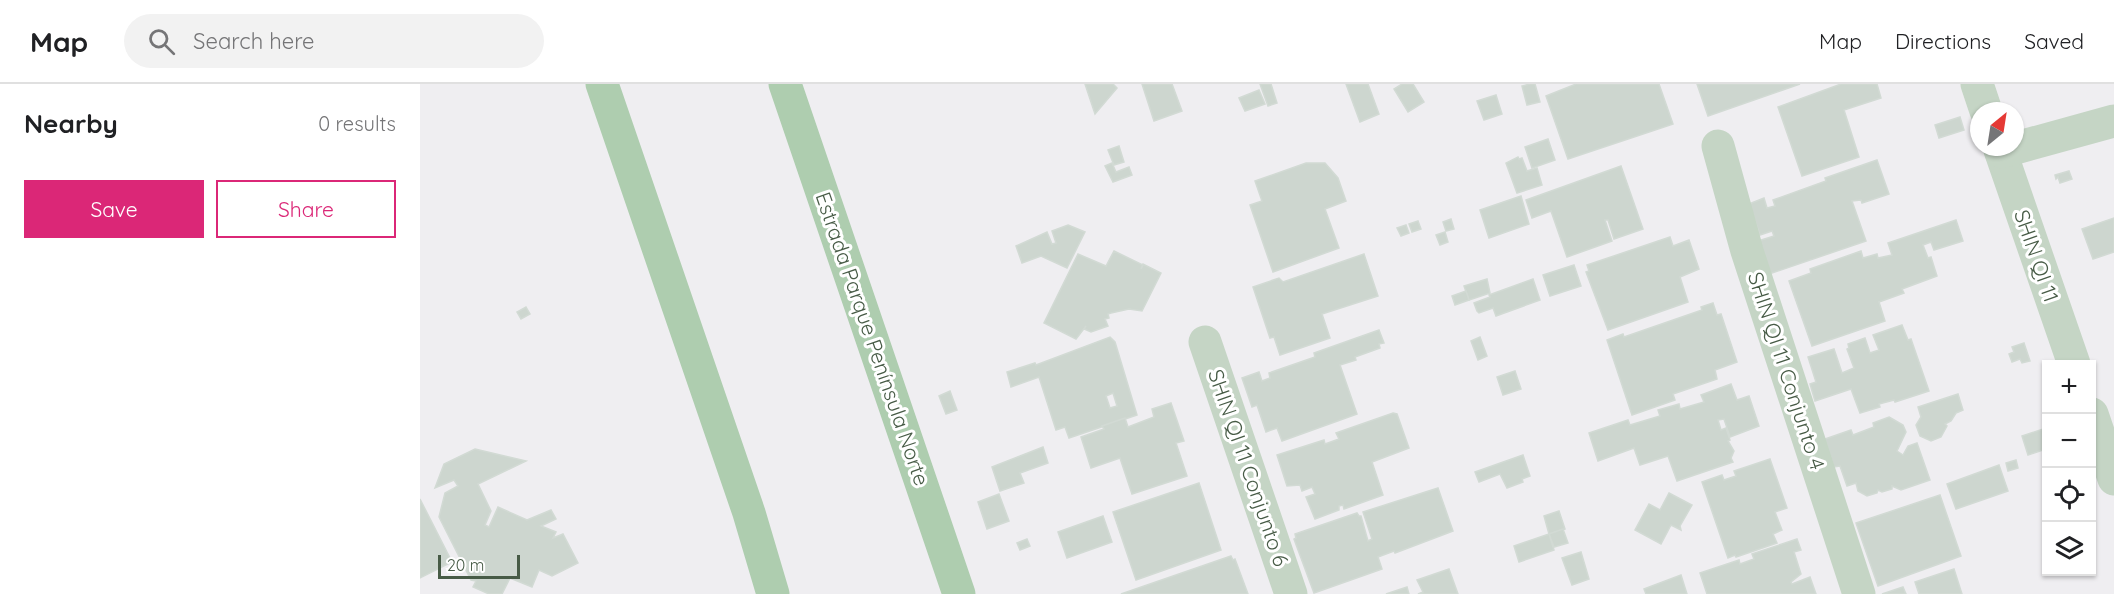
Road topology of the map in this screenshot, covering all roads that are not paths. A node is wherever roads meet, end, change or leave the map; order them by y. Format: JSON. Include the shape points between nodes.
{"nodes":[{"id":1,"x":602,"y":84,"type":"edge"},
{"id":2,"x":785,"y":84,"type":"edge"},
{"id":3,"x":1977,"y":84,"type":"edge"},
{"id":4,"x":1983,"y":102,"type":"edge"},
{"id":5,"x":2114,"y":121,"type":"edge"},
{"id":6,"x":2024,"y":144,"type":"edge"},
{"id":7,"x":1718,"y":146,"type":"dead end"},
{"id":8,"x":2002,"y":156,"type":"edge"},
{"id":9,"x":1205,"y":342,"type":"dead end"},
{"id":10,"x":2073,"y":360,"type":"edge"},
{"id":11,"x":2096,"y":428,"type":"edge"},
{"id":12,"x":2114,"y":479,"type":"edge"},
{"id":13,"x":773,"y":594,"type":"edge"},
{"id":14,"x":959,"y":594,"type":"edge"},
{"id":15,"x":1291,"y":594,"type":"edge"},
{"id":16,"x":1858,"y":594,"type":"edge"}],
"edges":[{"from":1,"to":13,"type":"main road"},
{"from":2,"to":14,"type":"main road","name":"Estrada Parque Península Norte"},
{"from":3,"to":4,"type":"street"},
{"from":5,"to":6,"type":"street"},
{"from":7,"to":16,"type":"street","name":"SHIN QI 11 Conjunto 4","via":[[1747,251]]},
{"from":8,"to":10,"type":"street","name":"SHIN QI 11"},
{"from":9,"to":15,"type":"street","name":"SHIN QI 11 Conjunto 6"},
{"from":11,"to":12,"type":"street"}]}
